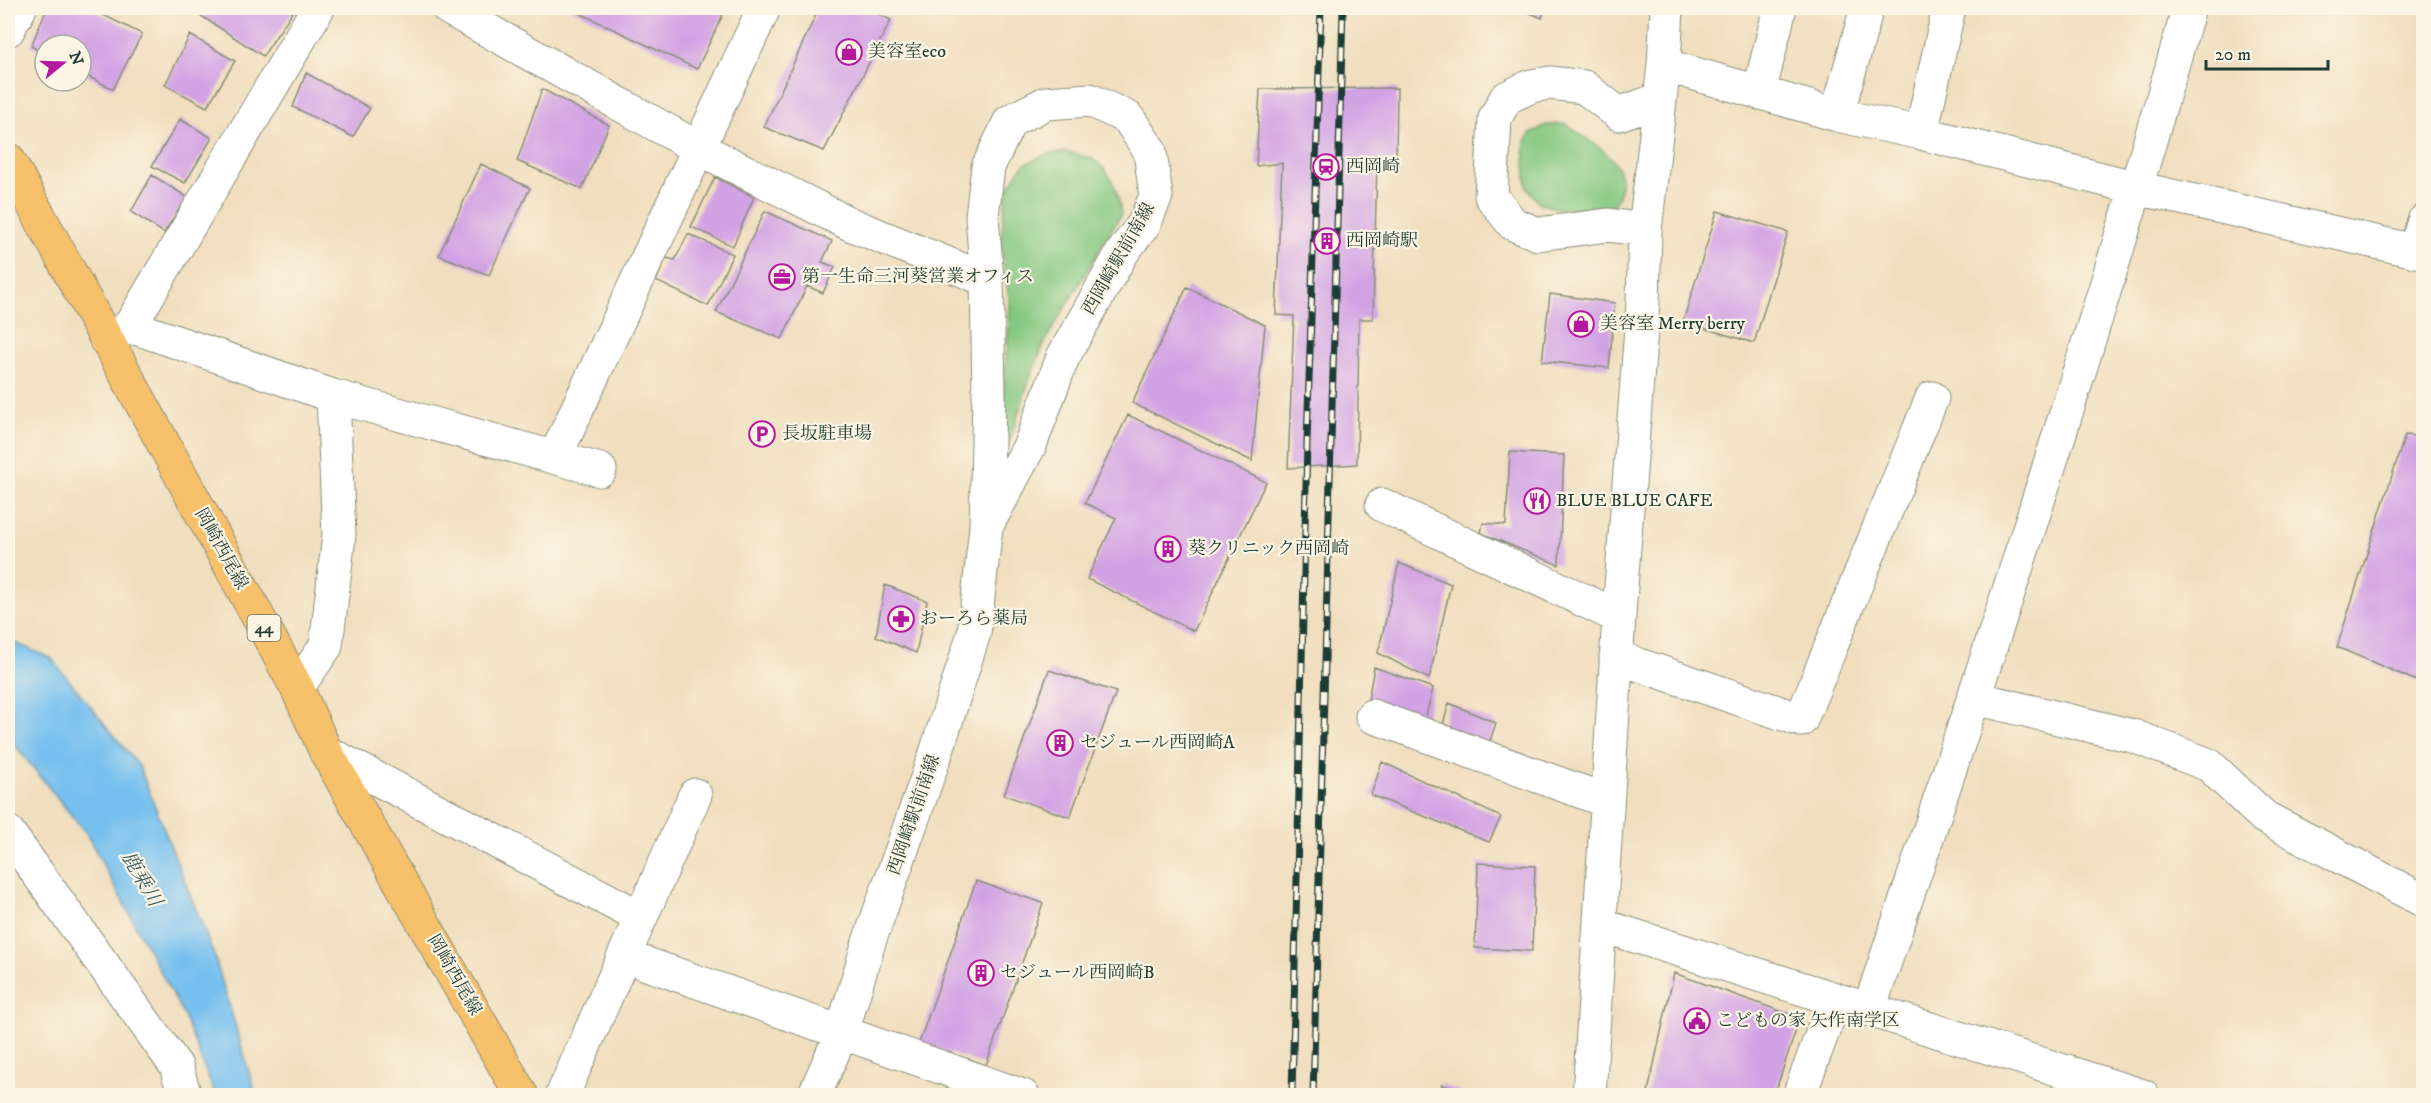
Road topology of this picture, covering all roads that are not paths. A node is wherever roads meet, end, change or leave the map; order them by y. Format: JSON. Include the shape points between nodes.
{"nodes":[{"id":1,"x":20,"y":8,"type":"edge"},
{"id":2,"x":318,"y":8,"type":"edge"},
{"id":3,"x":448,"y":8,"type":"edge"},
{"id":4,"x":764,"y":8,"type":"edge"},
{"id":5,"x":1667,"y":8,"type":"edge"},
{"id":6,"x":1780,"y":8,"type":"edge"},
{"id":7,"x":1867,"y":8,"type":"edge"},
{"id":8,"x":1949,"y":8,"type":"edge"},
{"id":9,"x":2189,"y":8,"type":"edge"},
{"id":10,"x":8,"y":30,"type":"edge"},
{"id":11,"x":1664,"y":65,"type":"junction"},
{"id":12,"x":1759,"y":93,"type":"junction"},
{"id":13,"x":1660,"y":99,"type":"junction"},
{"id":14,"x":1837,"y":115,"type":"junction"},
{"id":15,"x":1921,"y":133,"type":"junction"},
{"id":16,"x":698,"y":148,"type":"junction"},
{"id":17,"x":8,"y":159,"type":"edge"},
{"id":18,"x":2137,"y":188,"type":"junction"},
{"id":19,"x":1645,"y":230,"type":"junction"},
{"id":20,"x":2421,"y":242,"type":"edge"},
{"id":21,"x":987,"y":280,"type":"junction"},
{"id":22,"x":118,"y":333,"type":"junction"},
{"id":23,"x":333,"y":396,"type":"junction"},
{"id":24,"x":1932,"y":398,"type":"dead end"},
{"id":25,"x":555,"y":457,"type":"junction"},
{"id":26,"x":600,"y":470,"type":"dead end"},
{"id":27,"x":1383,"y":505,"type":"dead end"},
{"id":28,"x":986,"y":526,"type":"junction"},
{"id":29,"x":1619,"y":617,"type":"junction"},
{"id":30,"x":1616,"y":657,"type":"junction"},
{"id":31,"x":297,"y":688,"type":"junction"},
{"id":32,"x":1975,"y":698,"type":"junction"},
{"id":33,"x":1372,"y":716,"type":"dead end"},
{"id":34,"x":326,"y":752,"type":"junction"},
{"id":35,"x":695,"y":795,"type":"dead end"},
{"id":36,"x":1607,"y":801,"type":"junction"},
{"id":37,"x":8,"y":832,"type":"edge"},
{"id":38,"x":2424,"y":901,"type":"edge"},
{"id":39,"x":640,"y":917,"type":"junction"},
{"id":40,"x":1600,"y":925,"type":"junction"},
{"id":41,"x":624,"y":956,"type":"junction"},
{"id":42,"x":1835,"y":999,"type":"junction"},
{"id":43,"x":1869,"y":1009,"type":"junction"},
{"id":44,"x":842,"y":1032,"type":"junction"},
{"id":45,"x":185,"y":1095,"type":"edge"},
{"id":46,"x":522,"y":1095,"type":"edge"},
{"id":47,"x":562,"y":1095,"type":"edge"},
{"id":48,"x":814,"y":1095,"type":"edge"},
{"id":49,"x":1023,"y":1095,"type":"edge"},
{"id":50,"x":1589,"y":1095,"type":"edge"},
{"id":51,"x":1800,"y":1095,"type":"edge"},
{"id":52,"x":2143,"y":1095,"type":"edge"}],
"edges":[{"from":1,"to":10,"type":"street"},
{"from":2,"to":22,"type":"street"},
{"from":3,"to":16,"type":"street"},
{"from":4,"to":16,"type":"street"},
{"from":5,"to":11,"type":"street"},
{"from":6,"to":12,"type":"street"},
{"from":7,"to":14,"type":"street"},
{"from":8,"to":15,"type":"street"},
{"from":9,"to":18,"type":"street"},
{"from":11,"to":12,"type":"street"},
{"from":11,"to":13,"type":"street"},
{"from":12,"to":14,"type":"street"},
{"from":13,"to":19,"type":"street"},
{"from":13,"to":19,"type":"street","via":[[1619,114],[1584,87],[1550,84],[1506,98],[1495,118],[1491,196],[1513,224],[1538,234],[1608,225]]},
{"from":14,"to":15,"type":"street"},
{"from":15,"to":18,"type":"street"},
{"from":16,"to":21,"type":"street","via":[[850,225]]},
{"from":16,"to":25,"type":"street"},
{"from":17,"to":22,"type":"main road","name":"岡崎西尾線","number":"44"},
{"from":18,"to":20,"type":"street"},
{"from":18,"to":32,"type":"street"},
{"from":19,"to":29,"type":"street"},
{"from":21,"to":28,"type":"street","name":"西岡崎駅前南線","via":[[990,396]]},
{"from":21,"to":28,"type":"street","name":"西岡崎駅前南線","via":[[982,216],[988,167],[1010,121],[1046,103],[1090,100],[1128,118],[1150,151],[1156,196],[1144,224],[1122,253],[1063,357],[1030,445]]},
{"from":22,"to":23,"type":"street"},
{"from":22,"to":31,"type":"main road","name":"岡崎西尾線","number":"44"},
{"from":23,"to":25,"type":"street"},
{"from":23,"to":31,"type":"street","via":[[338,547],[326,646]]},
{"from":24,"to":30,"type":"street","via":[[1801,720]]},
{"from":25,"to":26,"type":"street"},
{"from":27,"to":29,"type":"street"},
{"from":28,"to":44,"type":"street","name":"西岡崎駅前南線","via":[[974,633]]},
{"from":29,"to":30,"type":"street"},
{"from":30,"to":36,"type":"street"},
{"from":31,"to":34,"type":"main road","name":"岡崎西尾線","number":"44"},
{"from":32,"to":38,"type":"street","via":[[2133,736],[2209,765],[2264,817]]},
{"from":32,"to":43,"type":"street"},
{"from":33,"to":36,"type":"street"},
{"from":34,"to":39,"type":"street"},
{"from":34,"to":46,"type":"main road","name":"岡崎西尾線","number":"44"},
{"from":35,"to":39,"type":"street"},
{"from":36,"to":40,"type":"street"},
{"from":37,"to":45,"type":"street","via":[[176,1066]]},
{"from":39,"to":41,"type":"street"},
{"from":40,"to":42,"type":"street"},
{"from":40,"to":50,"type":"street"},
{"from":41,"to":44,"type":"street"},
{"from":41,"to":47,"type":"street"},
{"from":42,"to":43,"type":"street"},
{"from":42,"to":51,"type":"street"},
{"from":43,"to":52,"type":"street"},
{"from":44,"to":48,"type":"street","name":"西岡崎駅前南線"},
{"from":44,"to":49,"type":"street"}]}
